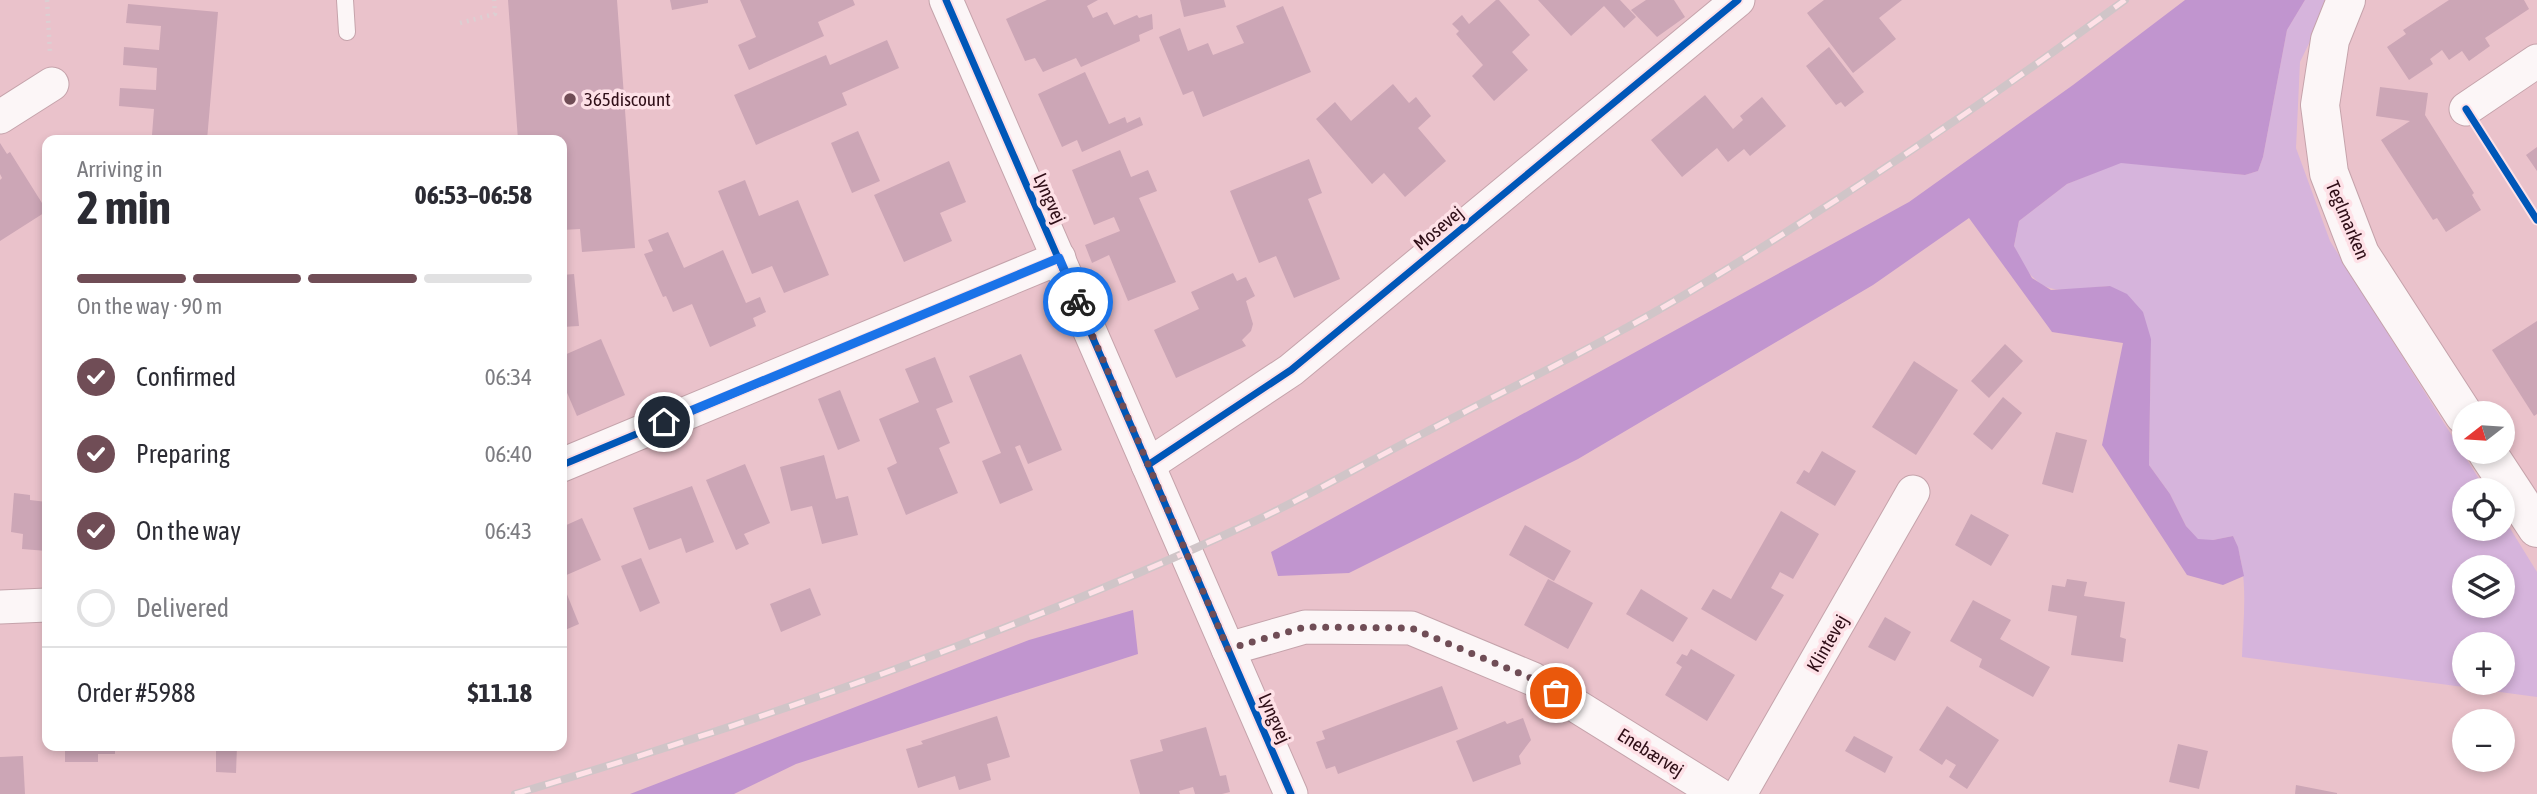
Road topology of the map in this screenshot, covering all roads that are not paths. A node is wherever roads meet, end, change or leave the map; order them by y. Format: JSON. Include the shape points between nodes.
{"nodes":[{"id":1,"x":345,"y":0,"type":"edge"},
{"id":2,"x":946,"y":0,"type":"edge"},
{"id":3,"x":1738,"y":0,"type":"edge"},
{"id":4,"x":2346,"y":0,"type":"edge"},
{"id":5,"x":347,"y":33,"type":"dead end"},
{"id":6,"x":2537,"y":61,"type":"edge"},
{"id":7,"x":52,"y":84,"type":"dead end"},
{"id":8,"x":2466,"y":109,"type":"dead end"},
{"id":9,"x":0,"y":117,"type":"edge"},
{"id":10,"x":1059,"y":258,"type":"junction"},
{"id":11,"x":2455,"y":401,"type":"edge"},
{"id":12,"x":567,"y":463,"type":"edge"},
{"id":13,"x":2495,"y":464,"type":"edge"},
{"id":14,"x":1148,"y":465,"type":"junction"},
{"id":15,"x":1913,"y":492,"type":"dead end"},
{"id":16,"x":2537,"y":528,"type":"edge"},
{"id":17,"x":42,"y":605,"type":"edge"},
{"id":18,"x":0,"y":607,"type":"edge"},
{"id":19,"x":1228,"y":649,"type":"junction"},
{"id":20,"x":1291,"y":794,"type":"edge"},
{"id":21,"x":1718,"y":794,"type":"edge"},
{"id":22,"x":1740,"y":794,"type":"edge"}],
"edges":[{"from":1,"to":5,"type":"lane"},
{"from":2,"to":10,"type":"street","name":"Lyngvej"},
{"from":3,"to":14,"type":"street","name":"Mosevej","via":[[1291,370]]},
{"from":4,"to":11,"type":"street","name":"Teglmarken","via":[[2330,40],[2320,105],[2329,173],[2360,254]]},
{"from":6,"to":8,"type":"street"},
{"from":7,"to":9,"type":"street"},
{"from":10,"to":12,"type":"street"},
{"from":10,"to":14,"type":"street","name":"Lyngvej"},
{"from":13,"to":16,"type":"street"},
{"from":14,"to":19,"type":"street","name":"Lyngvej"},
{"from":15,"to":22,"type":"street","name":"Klintevej"},
{"from":17,"to":18,"type":"street"},
{"from":19,"to":20,"type":"street","name":"Lyngvej"},
{"from":19,"to":21,"type":"street","name":"Enebærvej","via":[[1305,627],[1411,628],[1533,679]]}]}
